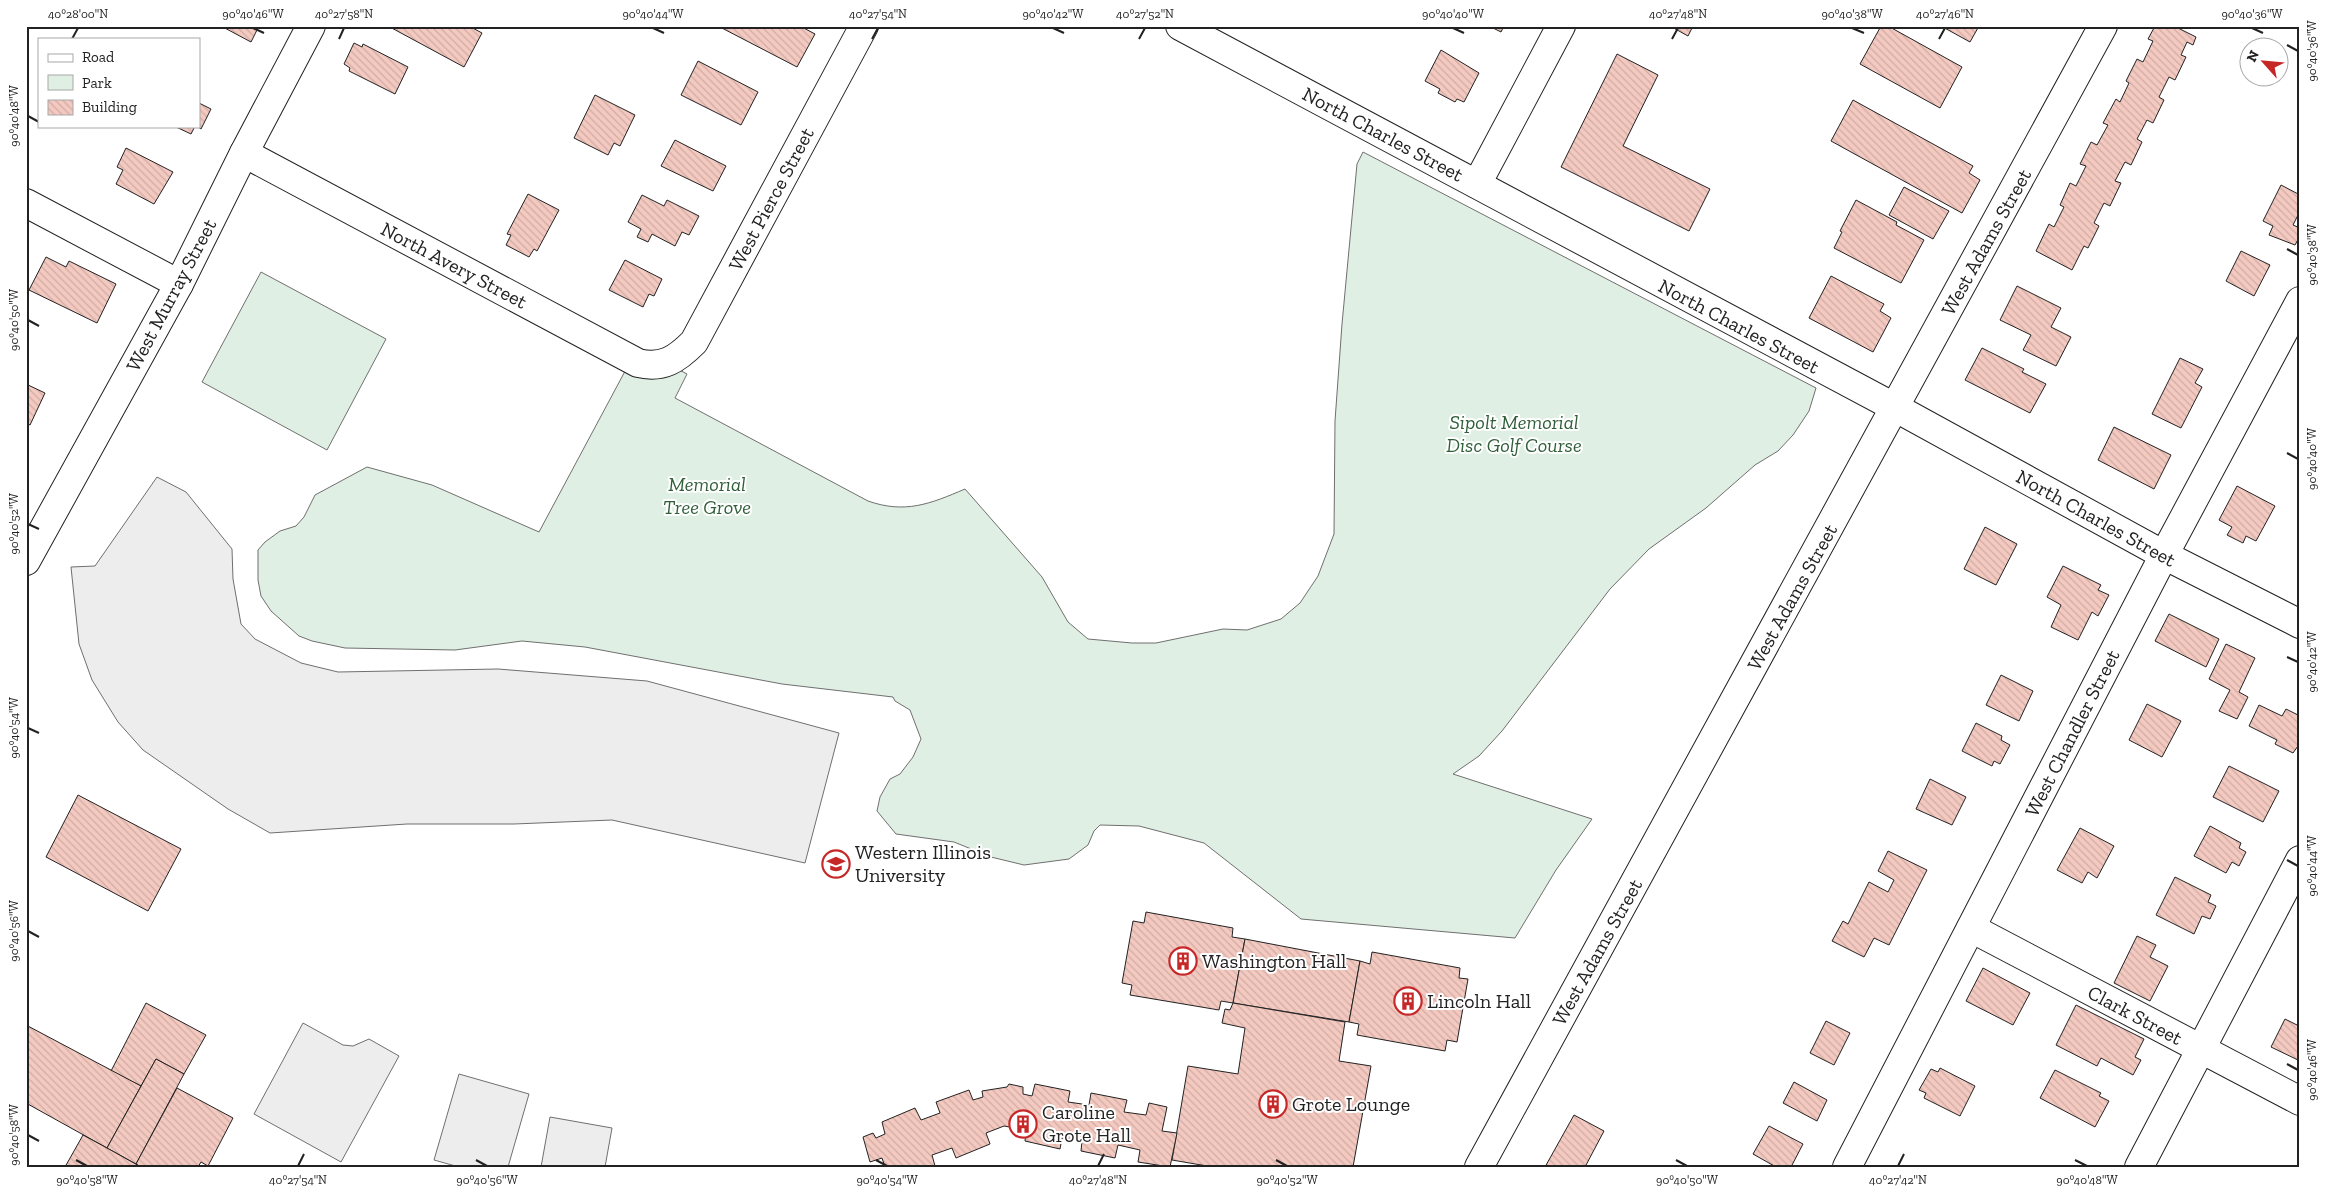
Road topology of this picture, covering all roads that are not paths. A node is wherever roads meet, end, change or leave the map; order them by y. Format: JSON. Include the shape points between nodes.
{"nodes":[{"id":1,"x":312,"y":26,"type":"edge"},
{"id":2,"x":864,"y":26,"type":"edge"},
{"id":3,"x":1180,"y":26,"type":"edge"},
{"id":4,"x":1561,"y":26,"type":"edge"},
{"id":5,"x":2103,"y":26,"type":"edge"},
{"id":6,"x":244,"y":153,"type":"junction"},
{"id":7,"x":1476,"y":184,"type":"junction"},
{"id":8,"x":26,"y":203,"type":"edge"},
{"id":9,"x":179,"y":284,"type":"junction"},
{"id":10,"x":2300,"y":301,"type":"edge"},
{"id":11,"x":668,"y":364,"type":"joint"},
{"id":12,"x":1896,"y":408,"type":"junction"},
{"id":13,"x":2164,"y":555,"type":"junction"},
{"id":14,"x":26,"y":561,"type":"edge"},
{"id":15,"x":2300,"y":624,"type":"edge"},
{"id":16,"x":2300,"y":860,"type":"edge"},
{"id":17,"x":1971,"y":928,"type":"junction"},
{"id":18,"x":2201,"y":1049,"type":"junction"},
{"id":19,"x":2300,"y":1102,"type":"edge"},
{"id":20,"x":1479,"y":1167,"type":"edge"},
{"id":21,"x":1847,"y":1167,"type":"edge"},
{"id":22,"x":2139,"y":1167,"type":"edge"}],
"edges":[{"from":1,"to":6,"type":"street","name":"West Murray Street"},
{"from":2,"to":11,"type":"street","name":"West Pierce Street","via":[[694,342]]},
{"from":3,"to":7,"type":"street","name":"North Charles Street"},
{"from":4,"to":7,"type":"street"},
{"from":5,"to":12,"type":"street","name":"West Adams Street"},
{"from":6,"to":9,"type":"street","name":"West Murray Street"},
{"from":6,"to":11,"type":"street","name":"North Avery Street","via":[[638,363]]},
{"from":7,"to":12,"type":"street","name":"North Charles Street"},
{"from":8,"to":9,"type":"street"},
{"from":9,"to":14,"type":"street","name":"West Murray Street"},
{"from":10,"to":13,"type":"street","name":"West Chandler Street"},
{"from":12,"to":13,"type":"street","name":"North Charles Street"},
{"from":12,"to":20,"type":"street","name":"West Adams Street"},
{"from":13,"to":15,"type":"street","name":"North Charles Street"},
{"from":13,"to":17,"type":"street","name":"West Chandler Street"},
{"from":16,"to":18,"type":"street"},
{"from":17,"to":18,"type":"street","name":"Clark Street"},
{"from":17,"to":21,"type":"street","name":"West Chandler Street"},
{"from":18,"to":19,"type":"street","name":"Clark Street"},
{"from":18,"to":22,"type":"street"}]}
